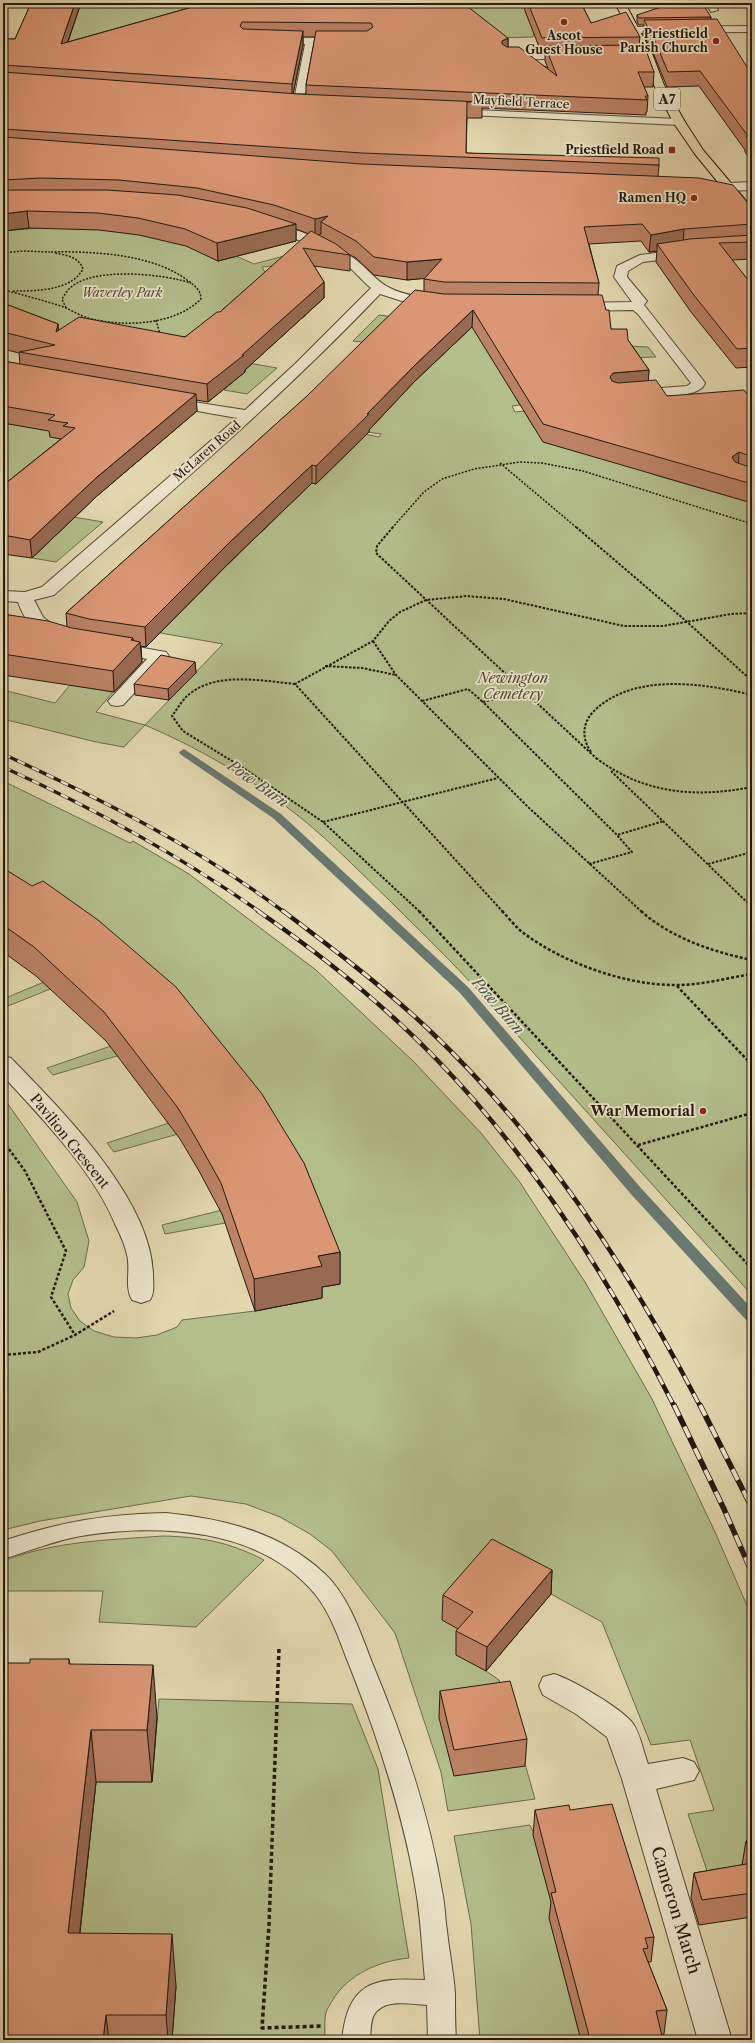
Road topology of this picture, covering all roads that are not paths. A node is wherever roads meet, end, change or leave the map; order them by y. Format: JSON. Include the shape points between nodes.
{"nodes":[{"id":1,"x":620,"y":3,"type":"edge"},
{"id":2,"x":752,"y":29,"type":"edge"},
{"id":3,"x":634,"y":30,"type":"junction"},
{"id":4,"x":262,"y":40,"type":"edge"},
{"id":5,"x":311,"y":40,"type":"junction"},
{"id":6,"x":351,"y":41,"type":"edge"},
{"id":7,"x":585,"y":56,"type":"edge"},
{"id":8,"x":632,"y":56,"type":"edge"},
{"id":9,"x":648,"y":56,"type":"junction"},
{"id":10,"x":507,"y":57,"type":"edge"},
{"id":11,"x":283,"y":104,"type":"edge"},
{"id":12,"x":443,"y":112,"type":"edge"},
{"id":13,"x":679,"y":122,"type":"junction"},
{"id":14,"x":752,"y":186,"type":"edge"},
{"id":15,"x":728,"y":187,"type":"junction"},
{"id":16,"x":690,"y":188,"type":"edge"},
{"id":17,"x":752,"y":216,"type":"edge"},
{"id":18,"x":259,"y":223,"type":"edge"},
{"id":19,"x":699,"y":252,"type":"edge"},
{"id":20,"x":379,"y":288,"type":"junction"},
{"id":21,"x":446,"y":305,"type":"edge"},
{"id":22,"x":636,"y":306,"type":"junction"},
{"id":23,"x":560,"y":307,"type":"edge"},
{"id":24,"x":625,"y":395,"type":"edge"},
{"id":25,"x":158,"y":400,"type":"edge"},
{"id":26,"x":248,"y":415,"type":"junction"},
{"id":27,"x":3,"y":596,"type":"edge"},
{"id":28,"x":25,"y":597,"type":"junction"},
{"id":29,"x":73,"y":641,"type":"edge"},
{"id":30,"x":95,"y":644,"type":"edge"},
{"id":31,"x":117,"y":701,"type":"dead end"},
{"id":32,"x":3,"y":1063,"type":"edge"},
{"id":33,"x":141,"y":1294,"type":"road end"},
{"id":34,"x":3,"y":1550,"type":"edge"},
{"id":35,"x":554,"y":1686,"type":"dead end"},
{"id":36,"x":683,"y":1771,"type":"dead end"},
{"id":37,"x":638,"y":1779,"type":"junction"},
{"id":38,"x":441,"y":1993,"type":"junction"},
{"id":39,"x":356,"y":2033,"type":"edge"},
{"id":40,"x":442,"y":2040,"type":"edge"},
{"id":41,"x":715,"y":2040,"type":"edge"}],
"edges":[{"from":1,"to":3,"type":"main road","number":"A7"},
{"from":2,"to":3,"type":"street"},
{"from":3,"to":9,"type":"main road","number":"A7"},
{"from":4,"to":5,"type":"street"},
{"from":5,"to":6,"type":"street"},
{"from":5,"to":11,"type":"street","via":[[302,105]]},
{"from":7,"to":10,"type":"street"},
{"from":8,"to":9,"type":"street"},
{"from":9,"to":13,"type":"main road","number":"A7","via":[[659,86]]},
{"from":12,"to":13,"type":"street","name":"Mayfield Terrace"},
{"from":13,"to":15,"type":"main road","number":"A7","via":[[699,152]]},
{"from":14,"to":15,"type":"street"},
{"from":15,"to":16,"type":"street"},
{"from":15,"to":17,"type":"main road","number":"A7"},
{"from":18,"to":20,"type":"street","via":[[304,238],[334,252],[354,264]]},
{"from":19,"to":22,"type":"street","via":[[648,257],[622,268],[620,277],[640,301]]},
{"from":20,"to":21,"type":"street","via":[[412,300]]},
{"from":20,"to":26,"type":"street","name":"McLaren Road"},
{"from":22,"to":23,"type":"street"},
{"from":22,"to":24,"type":"street","via":[[698,383],[697,388],[690,390]]},
{"from":25,"to":26,"type":"street"},
{"from":26,"to":28,"type":"street","name":"McLaren Road","via":[[48,591]]},
{"from":27,"to":28,"type":"street","name":"McLaren Road"},
{"from":28,"to":29,"type":"street","via":[[32,616],[42,627],[48,632]]},
{"from":30,"to":31,"type":"street","via":[[160,656]]},
{"from":32,"to":33,"type":"street","name":"Pavilion Crescent","via":[[54,1116],[106,1183],[128,1222],[140,1256]]},
{"from":34,"to":38,"type":"lane","via":[[90,1527],[156,1522],[192,1524],[258,1540],[287,1555],[317,1580],[334,1604],[382,1714],[428,1887]]},
{"from":35,"to":37,"type":"street","name":"Cameron March","via":[[587,1705],[620,1730]]},
{"from":36,"to":37,"type":"street"},
{"from":37,"to":41,"type":"street","name":"Cameron March"},
{"from":38,"to":39,"type":"lane","via":[[381,1992],[367,1999],[360,2012]]},
{"from":38,"to":40,"type":"lane"}]}
